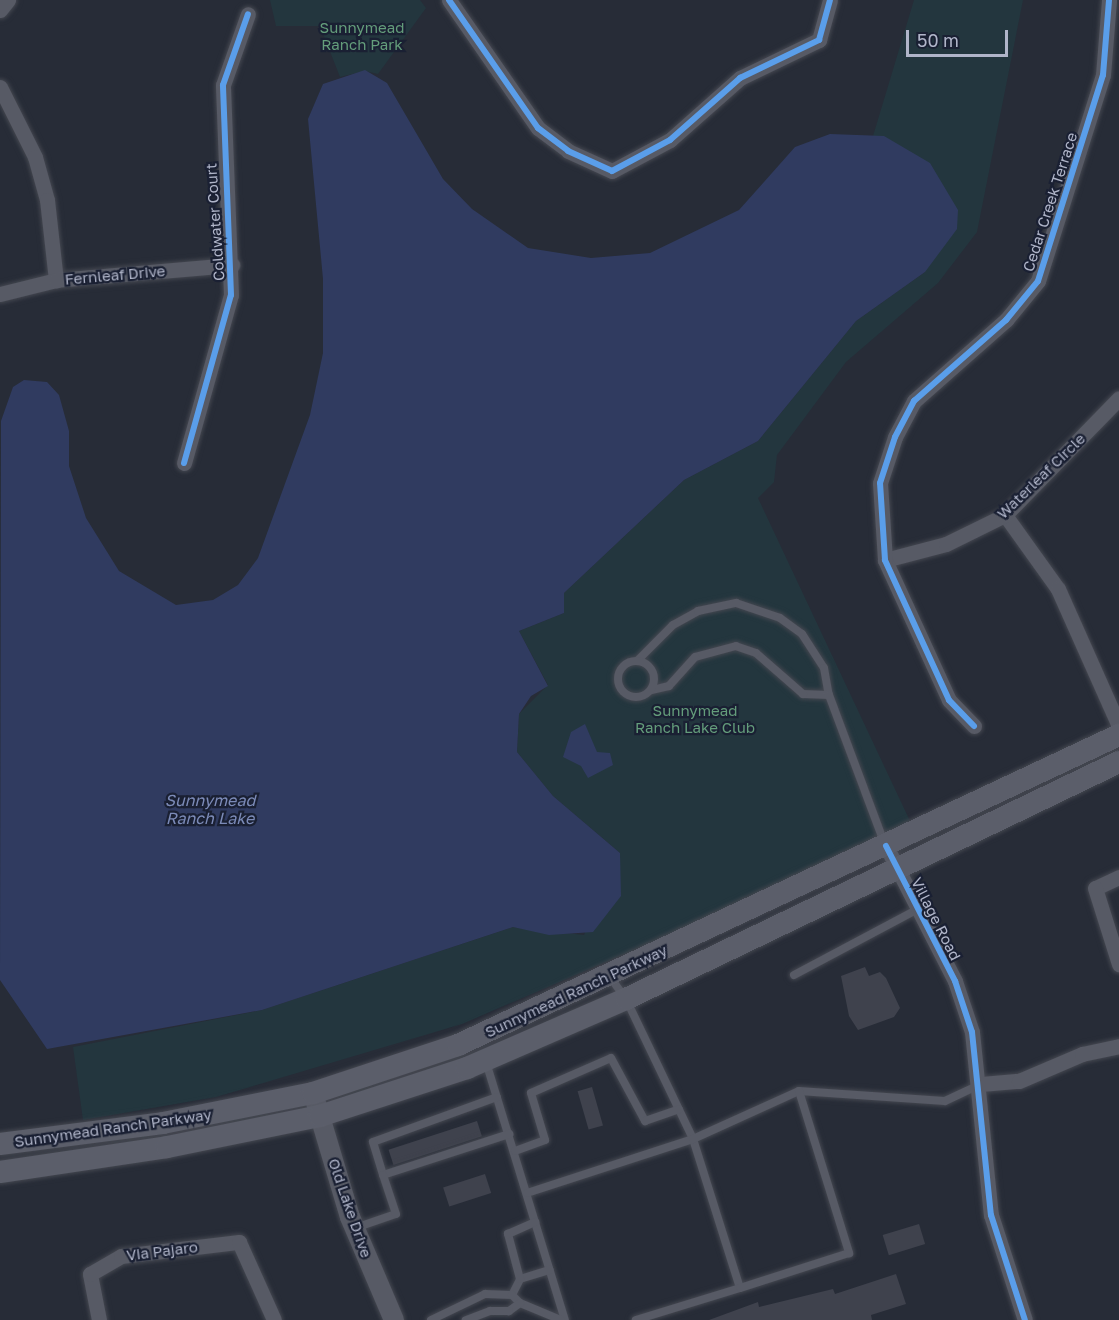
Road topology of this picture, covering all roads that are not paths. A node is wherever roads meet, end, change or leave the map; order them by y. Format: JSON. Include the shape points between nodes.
{"nodes":[{"id":1,"x":8,"y":0,"type":"edge"},
{"id":2,"x":450,"y":0,"type":"edge"},
{"id":3,"x":830,"y":0,"type":"edge"},
{"id":4,"x":1109,"y":0,"type":"edge"},
{"id":5,"x":0,"y":10,"type":"edge"},
{"id":6,"x":248,"y":14,"type":"dead end"},
{"id":7,"x":0,"y":87,"type":"edge"},
{"id":8,"x":232,"y":265,"type":"junction"},
{"id":9,"x":56,"y":280,"type":"junction"},
{"id":10,"x":0,"y":294,"type":"edge"},
{"id":11,"x":1119,"y":398,"type":"edge"},
{"id":12,"x":184,"y":463,"type":"dead end"},
{"id":13,"x":1005,"y":515,"type":"junction"},
{"id":14,"x":885,"y":560,"type":"junction"},
{"id":15,"x":637,"y":661,"type":"junction"},
{"id":16,"x":651,"y":690,"type":"junction"},
{"id":17,"x":829,"y":695,"type":"junction"},
{"id":18,"x":974,"y":726,"type":"dead end"},
{"id":19,"x":1119,"y":726,"type":"edge"},
{"id":20,"x":1119,"y":735,"type":"edge"},
{"id":21,"x":1119,"y":762,"type":"edge"},
{"id":22,"x":886,"y":846,"type":"junction"},
{"id":23,"x":897,"y":868,"type":"junction"},
{"id":24,"x":1119,"y":877,"type":"edge"},
{"id":25,"x":918,"y":909,"type":"junction"},
{"id":26,"x":1119,"y":964,"type":"edge"},
{"id":27,"x":794,"y":975,"type":"dead end"},
{"id":28,"x":610,"y":978,"type":"junction"},
{"id":29,"x":626,"y":999,"type":"junction"},
{"id":30,"x":1119,"y":1046,"type":"edge"},
{"id":31,"x":485,"y":1060,"type":"junction"},
{"id":32,"x":981,"y":1084,"type":"junction"},
{"id":33,"x":798,"y":1091,"type":"junction"},
{"id":34,"x":313,"y":1094,"type":"junction"},
{"id":35,"x":497,"y":1097,"type":"junction"},
{"id":36,"x":678,"y":1108,"type":"junction"},
{"id":37,"x":320,"y":1116,"type":"junction"},
{"id":38,"x":509,"y":1134,"type":"junction"},
{"id":39,"x":693,"y":1139,"type":"junction"},
{"id":40,"x":0,"y":1144,"type":"edge"},
{"id":41,"x":514,"y":1151,"type":"junction"},
{"id":42,"x":0,"y":1172,"type":"edge"},
{"id":43,"x":383,"y":1175,"type":"junction"},
{"id":44,"x":527,"y":1193,"type":"junction"},
{"id":45,"x":535,"y":1222,"type":"junction"},
{"id":46,"x":354,"y":1228,"type":"junction"},
{"id":47,"x":550,"y":1270,"type":"junction"},
{"id":48,"x":520,"y":1279,"type":"junction"},
{"id":49,"x":740,"y":1288,"type":"junction"},
{"id":50,"x":512,"y":1295,"type":"junction"},
{"id":51,"x":520,"y":1303,"type":"junction"},
{"id":52,"x":549,"y":1318,"type":"edge"},
{"id":53,"x":99,"y":1320,"type":"edge"},
{"id":54,"x":274,"y":1320,"type":"edge"},
{"id":55,"x":394,"y":1320,"type":"edge"},
{"id":56,"x":431,"y":1320,"type":"edge"},
{"id":57,"x":466,"y":1320,"type":"edge"},
{"id":58,"x":563,"y":1320,"type":"edge"},
{"id":59,"x":636,"y":1320,"type":"edge"},
{"id":60,"x":1025,"y":1320,"type":"edge"}],
"edges":[{"from":1,"to":5,"type":"street"},
{"from":2,"to":3,"type":"street","via":[[538,128],[568,151],[612,171],[670,140],[740,78],[819,40]]},
{"from":4,"to":14,"type":"street","name":"Cedar Creek Terrace","via":[[1105,67],[1048,255],[1018,307],[926,388],[906,414],[880,483]]},
{"from":6,"to":8,"type":"street","name":"Coldwater Court","via":[[223,85],[221,130]]},
{"from":7,"to":9,"type":"street","via":[[35,157],[47,200]]},
{"from":8,"to":9,"type":"street","name":"Fernleaf Drive"},
{"from":8,"to":12,"type":"street","name":"Coldwater Court","via":[[218,356]]},
{"from":9,"to":10,"type":"street","name":"Fernleaf Drive"},
{"from":11,"to":13,"type":"street","name":"Waterleaf Circle"},
{"from":13,"to":14,"type":"street","name":"Waterleaf Circle","via":[[946,544]]},
{"from":13,"to":19,"type":"street","via":[[1058,589]]},
{"from":14,"to":18,"type":"street","name":"Cedar Creek Terrace","via":[[949,700]]},
{"from":15,"to":16,"type":"lane","via":[[653,674]]},
{"from":15,"to":16,"type":"lane","via":[[622,669],[620,687],[635,697]]},
{"from":15,"to":17,"type":"lane","via":[[673,625],[698,611],[736,603],[780,618],[802,634],[824,668]]},
{"from":16,"to":17,"type":"lane","via":[[669,686],[695,657],[736,646],[756,653],[803,694]]},
{"from":17,"to":22,"type":"lane"},
{"from":20,"to":22,"type":"main road","name":"Sunnymead Ranch Parkway"},
{"from":21,"to":23,"type":"main road","name":"Sunnymead Ranch Parkway"},
{"from":22,"to":23,"type":"street","name":"Village Road"},
{"from":22,"to":28,"type":"main road","name":"Sunnymead Ranch Parkway"},
{"from":23,"to":25,"type":"street","name":"Village Road"},
{"from":23,"to":29,"type":"main road","name":"Sunnymead Ranch Parkway"},
{"from":24,"to":26,"type":"street","via":[[1095,888]]},
{"from":25,"to":27,"type":"lane"},
{"from":25,"to":32,"type":"street","name":"Village Road","via":[[955,981]]},
{"from":28,"to":29,"type":"lane"},
{"from":28,"to":34,"type":"main road","name":"Sunnymead Ranch Parkway","via":[[458,1045]]},
{"from":29,"to":31,"type":"main road","name":"Sunnymead Ranch Parkway"},
{"from":29,"to":36,"type":"lane"},
{"from":30,"to":32,"type":"street","via":[[1065,1060],[1019,1081]]},
{"from":31,"to":35,"type":"lane"},
{"from":31,"to":37,"type":"main road","name":"Sunnymead Ranch Parkway"},
{"from":32,"to":33,"type":"lane","via":[[945,1101]]},
{"from":32,"to":60,"type":"street","name":"Village Road","via":[[991,1215]]},
{"from":33,"to":39,"type":"lane"},
{"from":33,"to":49,"type":"lane","via":[[849,1253]]},
{"from":34,"to":37,"type":"street","name":"Old Lake Drive"},
{"from":34,"to":40,"type":"main road","name":"Sunnymead Ranch Parkway","via":[[163,1123]]},
{"from":35,"to":38,"type":"lane"},
{"from":35,"to":43,"type":"lane","via":[[374,1142]]},
{"from":36,"to":39,"type":"lane"},
{"from":36,"to":41,"type":"lane","via":[[645,1121],[611,1058],[531,1093],[545,1140]]},
{"from":37,"to":42,"type":"main road","name":"Sunnymead Ranch Parkway","via":[[167,1147]]},
{"from":37,"to":46,"type":"street","name":"Old Lake Drive"},
{"from":38,"to":41,"type":"lane"},
{"from":38,"to":43,"type":"lane"},
{"from":39,"to":44,"type":"lane"},
{"from":39,"to":49,"type":"lane"},
{"from":41,"to":44,"type":"lane"},
{"from":43,"to":46,"type":"lane","via":[[396,1214]]},
{"from":44,"to":45,"type":"lane"},
{"from":45,"to":47,"type":"lane"},
{"from":45,"to":48,"type":"lane","via":[[508,1234]]},
{"from":46,"to":55,"type":"street","name":"Old Lake Drive"},
{"from":47,"to":48,"type":"lane"},
{"from":47,"to":58,"type":"lane"},
{"from":48,"to":50,"type":"lane"},
{"from":49,"to":59,"type":"lane"},
{"from":50,"to":51,"type":"lane"},
{"from":50,"to":56,"type":"lane","via":[[485,1294]]},
{"from":51,"to":52,"type":"lane"},
{"from":51,"to":57,"type":"lane","via":[[509,1311],[490,1311]]},
{"from":52,"to":58,"type":"lane"},
{"from":53,"to":54,"type":"street","name":"Via Pajaro","via":[[90,1274],[120,1256],[239,1242]]}]}
